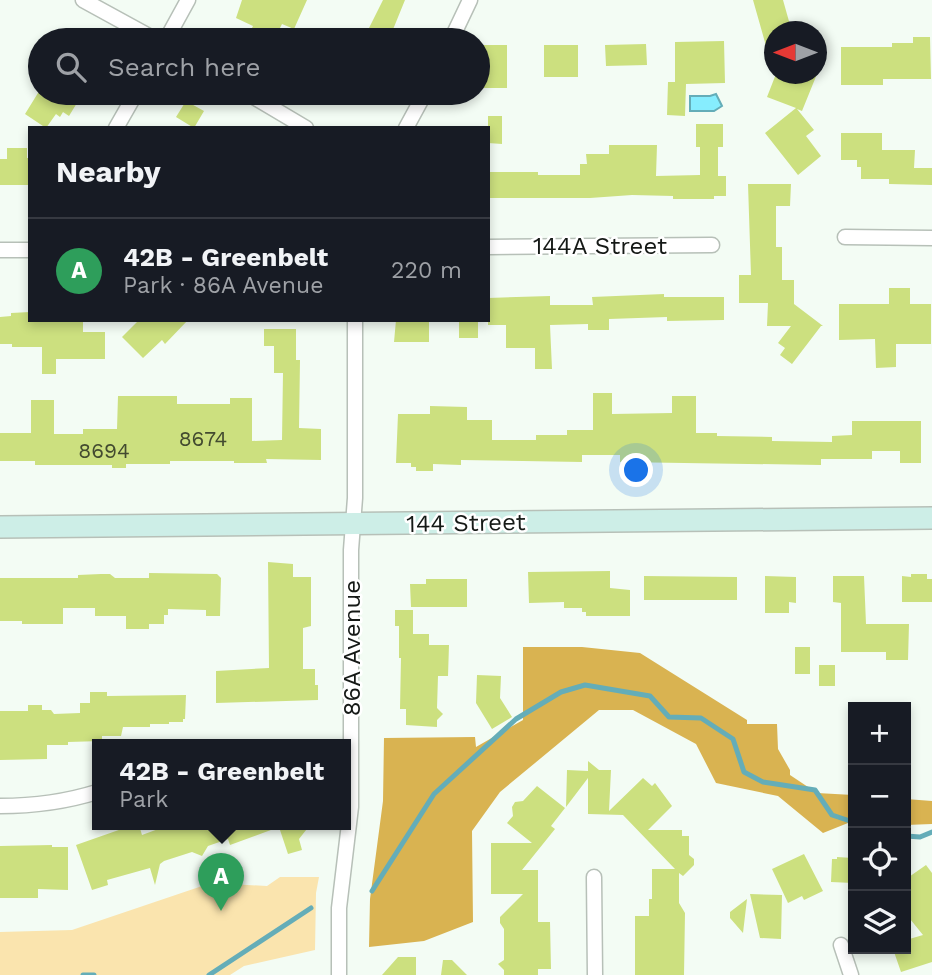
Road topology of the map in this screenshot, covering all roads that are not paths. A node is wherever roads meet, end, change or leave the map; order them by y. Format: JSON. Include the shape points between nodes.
{"nodes":[{"id":1,"x":83,"y":0,"type":"edge"},
{"id":2,"x":188,"y":0,"type":"edge"},
{"id":3,"x":470,"y":0,"type":"edge"},
{"id":4,"x":134,"y":28,"type":"edge"},
{"id":5,"x":173,"y":28,"type":"edge"},
{"id":6,"x":457,"y":28,"type":"edge"},
{"id":7,"x":129,"y":105,"type":"edge"},
{"id":8,"x":267,"y":105,"type":"edge"},
{"id":9,"x":418,"y":105,"type":"edge"},
{"id":10,"x":117,"y":126,"type":"edge"},
{"id":11,"x":303,"y":126,"type":"edge"},
{"id":12,"x":406,"y":126,"type":"edge"},
{"id":13,"x":845,"y":237,"type":"dead end"},
{"id":14,"x":932,"y":238,"type":"edge"},
{"id":15,"x":712,"y":245,"type":"dead end"},
{"id":16,"x":490,"y":247,"type":"edge"},
{"id":17,"x":0,"y":250,"type":"edge"},
{"id":18,"x":28,"y":250,"type":"edge"},
{"id":19,"x":355,"y":322,"type":"edge"},
{"id":20,"x":932,"y":518,"type":"edge"},
{"id":21,"x":353,"y":524,"type":"junction"},
{"id":22,"x":0,"y":527,"type":"edge"},
{"id":23,"x":349,"y":739,"type":"edge"},
{"id":24,"x":92,"y":793,"type":"edge"},
{"id":25,"x":0,"y":806,"type":"edge"},
{"id":26,"x":350,"y":830,"type":"edge"},
{"id":27,"x":594,"y":877,"type":"dead end"},
{"id":28,"x":841,"y":945,"type":"dead end"},
{"id":29,"x":339,"y":975,"type":"edge"},
{"id":30,"x":595,"y":975,"type":"edge"},
{"id":31,"x":850,"y":975,"type":"edge"}],
"edges":[{"from":1,"to":4,"type":"street"},
{"from":2,"to":5,"type":"street"},
{"from":3,"to":6,"type":"street"},
{"from":7,"to":10,"type":"street"},
{"from":8,"to":11,"type":"street"},
{"from":9,"to":12,"type":"street"},
{"from":13,"to":14,"type":"street"},
{"from":15,"to":16,"type":"street","name":"144A Street"},
{"from":17,"to":18,"type":"street"},
{"from":19,"to":21,"type":"street","name":"86A Avenue"},
{"from":20,"to":21,"type":"main road","name":"144 Street"},
{"from":21,"to":22,"type":"main road","name":"144 Street"},
{"from":21,"to":23,"type":"street","name":"86A Avenue"},
{"from":24,"to":25,"type":"street","via":[[30,806]]},
{"from":26,"to":29,"type":"street","name":"86A Avenue","via":[[339,908]]},
{"from":27,"to":30,"type":"street"},
{"from":28,"to":31,"type":"street"}]}
